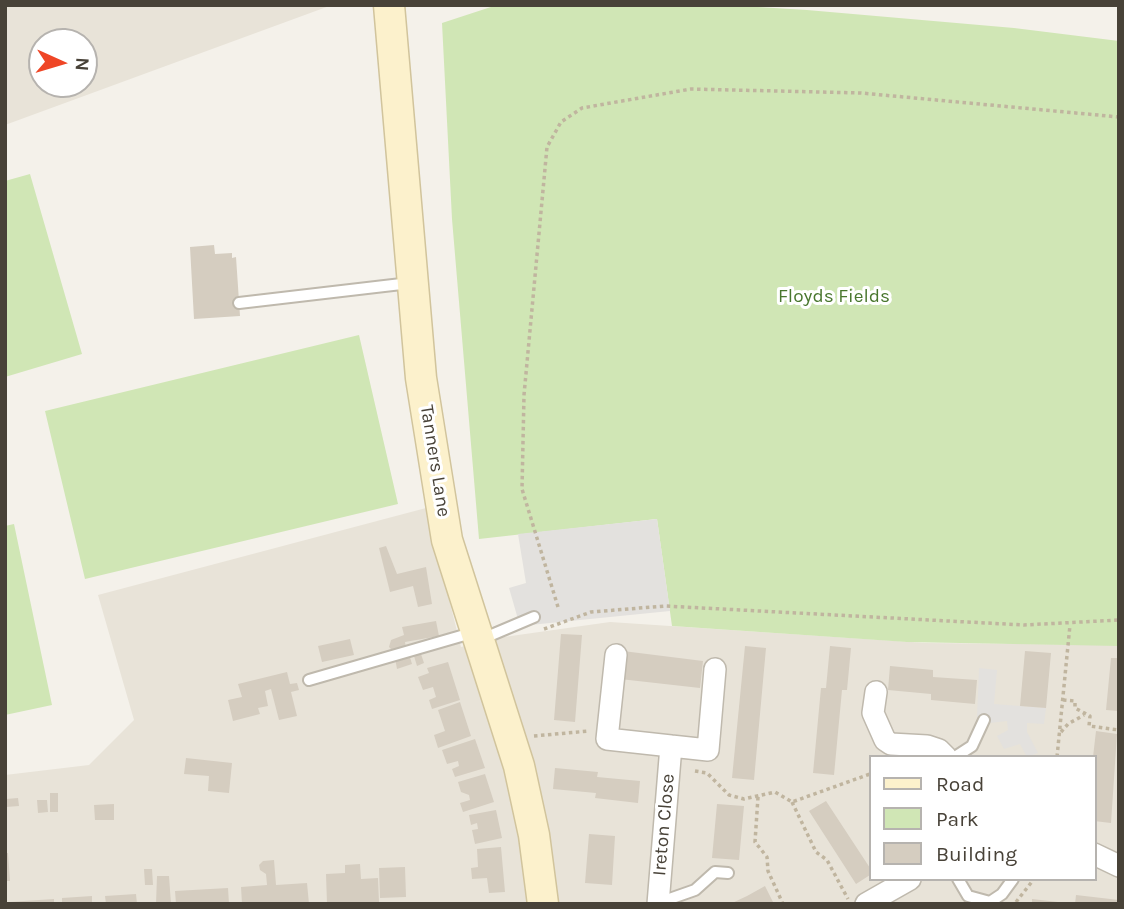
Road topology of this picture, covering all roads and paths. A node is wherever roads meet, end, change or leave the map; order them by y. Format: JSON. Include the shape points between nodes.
{"nodes":[{"id":1,"x":389,"y":5,"type":"edge"},
{"id":2,"x":1119,"y":117,"type":"edge"},
{"id":3,"x":413,"y":282,"type":"junction"},
{"id":4,"x":239,"y":303,"type":"dead end"},
{"id":5,"x":558,"y":607,"type":"dead end"},
{"id":6,"x":534,"y":617,"type":"dead end"},
{"id":7,"x":1119,"y":620,"type":"edge"},
{"id":8,"x":1070,"y":625,"type":"junction"},
{"id":9,"x":541,"y":630,"type":"dead end"},
{"id":10,"x":476,"y":636,"type":"junction"},
{"id":11,"x":616,"y":655,"type":"dead end"},
{"id":12,"x":715,"y":669,"type":"dead end"},
{"id":13,"x":309,"y":680,"type":"dead end"},
{"id":14,"x":876,"y":692,"type":"dead end"},
{"id":15,"x":1063,"y":700,"type":"junction"},
{"id":16,"x":1084,"y":715,"type":"junction"},
{"id":17,"x":984,"y":720,"type":"dead end"},
{"id":18,"x":608,"y":729,"type":"junction"},
{"id":19,"x":1119,"y":730,"type":"edge"},
{"id":20,"x":1060,"y":734,"type":"junction"},
{"id":21,"x":533,"y":736,"type":"dead end"},
{"id":22,"x":671,"y":746,"type":"junction"},
{"id":23,"x":886,"y":750,"type":"edge"},
{"id":24,"x":944,"y":755,"type":"edge"},
{"id":25,"x":958,"y":755,"type":"edge"},
{"id":26,"x":1057,"y":755,"type":"edge"},
{"id":27,"x":668,"y":773,"type":"junction"},
{"id":28,"x":869,"y":774,"type":"edge"},
{"id":29,"x":758,"y":797,"type":"junction"},
{"id":30,"x":792,"y":802,"type":"junction"},
{"id":31,"x":1096,"y":855,"type":"edge"},
{"id":32,"x":1119,"y":866,"type":"edge"},
{"id":33,"x":728,"y":873,"type":"dead end"},
{"id":34,"x":907,"y":881,"type":"edge"},
{"id":35,"x":959,"y":881,"type":"edge"},
{"id":36,"x":1012,"y":881,"type":"edge"},
{"id":37,"x":542,"y":904,"type":"edge"},
{"id":38,"x":658,"y":904,"type":"edge"},
{"id":39,"x":783,"y":904,"type":"edge"},
{"id":40,"x":851,"y":904,"type":"edge"},
{"id":41,"x":866,"y":904,"type":"edge"}],
"edges":[{"from":1,"to":3,"type":"main road","name":"Tanners Lane"},
{"from":2,"to":5,"type":"path","via":[[860,93],[691,89],[582,108],[561,122],[547,147],[524,394],[522,489]]},
{"from":3,"to":4,"type":"lane"},
{"from":3,"to":10,"type":"main road","name":"Tanners Lane","via":[[421,378],[447,540]]},
{"from":6,"to":10,"type":"lane"},
{"from":7,"to":8,"type":"path"},
{"from":8,"to":9,"type":"path","via":[[665,606],[591,612]]},
{"from":8,"to":15,"type":"path"},
{"from":10,"to":13,"type":"lane"},
{"from":10,"to":37,"type":"main road","name":"Tanners Lane","via":[[519,765]]},
{"from":11,"to":18,"type":"street"},
{"from":12,"to":22,"type":"street","name":"Ireton Close","via":[[708,750]]},
{"from":14,"to":23,"type":"street","via":[[873,713]]},
{"from":15,"to":16,"type":"path","via":[[1075,701],[1075,708]]},
{"from":15,"to":20,"type":"path"},
{"from":16,"to":19,"type":"path","via":[[1090,716],[1089,726]]},
{"from":16,"to":20,"type":"path"},
{"from":17,"to":25,"type":"lane","via":[[972,746]]},
{"from":18,"to":21,"type":"path"},
{"from":18,"to":22,"type":"street","name":"Ireton Close","via":[[607,740]]},
{"from":20,"to":26,"type":"path"},
{"from":22,"to":27,"type":"street","name":"Ireton Close"},
{"from":23,"to":24,"type":"street","via":[[927,746]]},
{"from":27,"to":29,"type":"path","via":[[688,769],[707,774],[729,795]]},
{"from":27,"to":38,"type":"street","name":"Ireton Close"},
{"from":28,"to":30,"type":"path"},
{"from":29,"to":30,"type":"path","via":[[775,792]]},
{"from":29,"to":39,"type":"path","via":[[755,842],[767,857],[768,871]]},
{"from":30,"to":40,"type":"path","via":[[816,852],[827,860]]},
{"from":31,"to":32,"type":"street"},
{"from":33,"to":38,"type":"lane","via":[[715,872],[695,890]]},
{"from":34,"to":41,"type":"street"},
{"from":35,"to":36,"type":"lane","via":[[968,896],[990,902]]}]}
